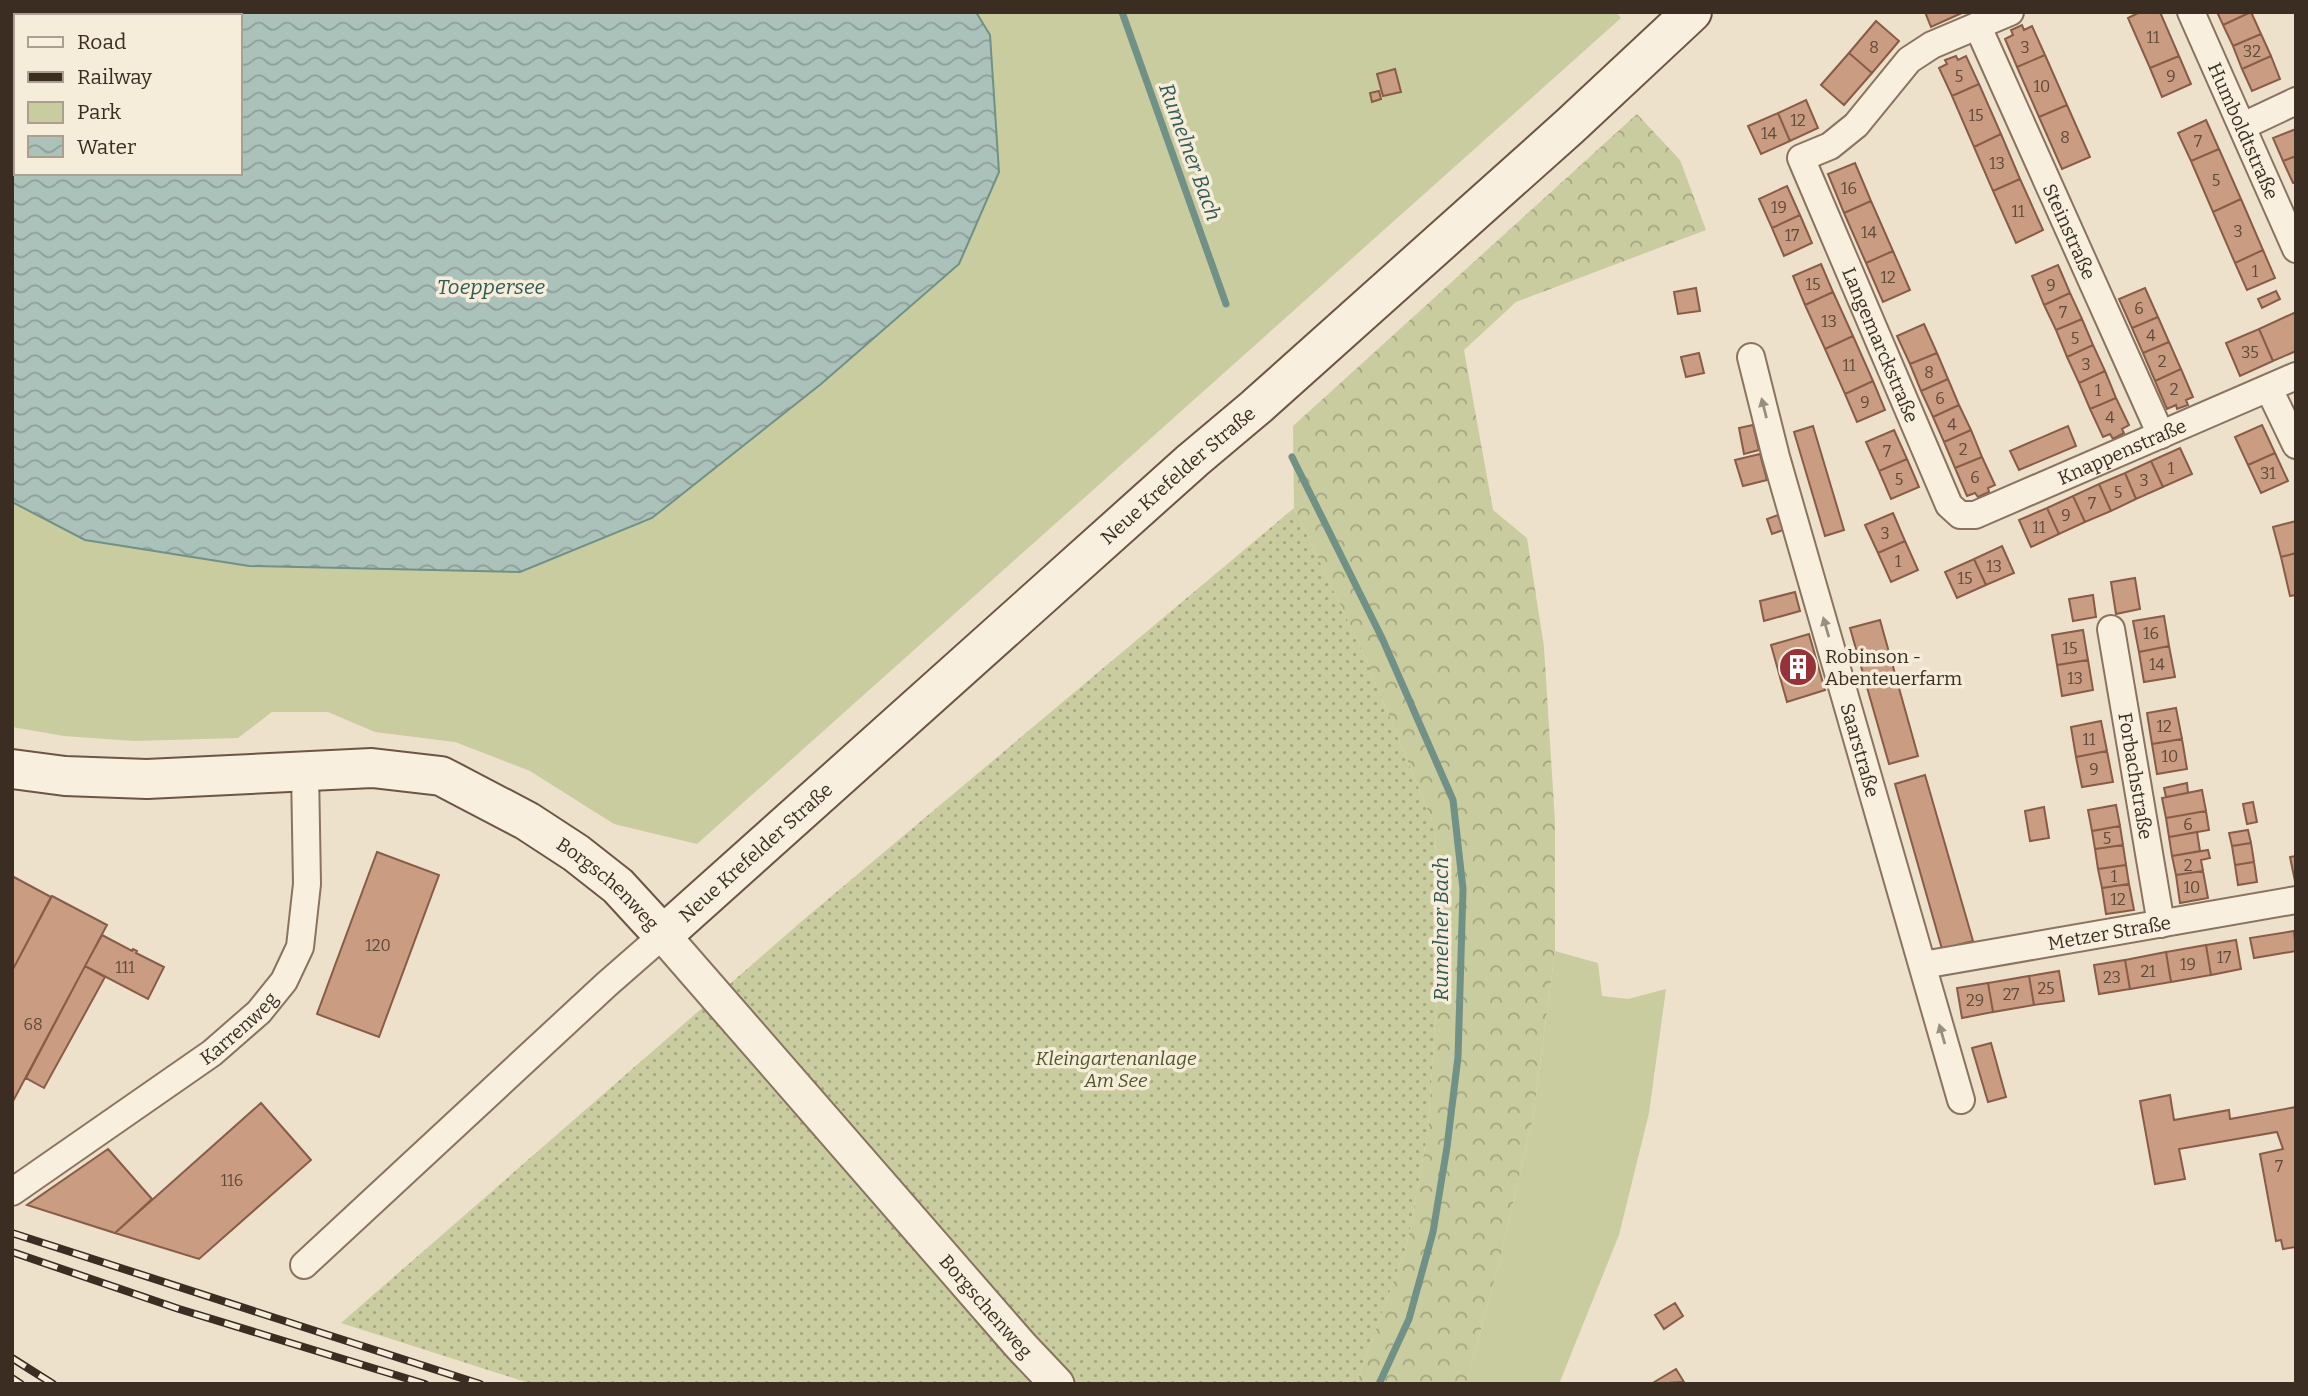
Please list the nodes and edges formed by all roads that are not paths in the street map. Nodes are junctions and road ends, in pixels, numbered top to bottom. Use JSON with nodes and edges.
{"nodes":[{"id":1,"x":1692,"y":12,"type":"edge"},
{"id":2,"x":2010,"y":12,"type":"edge"},
{"id":3,"x":2191,"y":12,"type":"edge"},
{"id":4,"x":1978,"y":27,"type":"junction"},
{"id":5,"x":2296,"y":102,"type":"edge"},
{"id":6,"x":2243,"y":126,"type":"junction"},
{"id":7,"x":2296,"y":249,"type":"edge"},
{"id":8,"x":1751,"y":357,"type":"dead end"},
{"id":9,"x":2296,"y":376,"type":"edge"},
{"id":10,"x":2269,"y":389,"type":"junction"},
{"id":11,"x":2161,"y":435,"type":"junction"},
{"id":12,"x":2296,"y":445,"type":"edge"},
{"id":13,"x":1975,"y":515,"type":"joint"},
{"id":14,"x":2111,"y":629,"type":"dead end"},
{"id":15,"x":12,"y":769,"type":"edge"},
{"id":16,"x":305,"y":771,"type":"junction"},
{"id":17,"x":2296,"y":900,"type":"edge"},
{"id":18,"x":2161,"y":923,"type":"junction"},
{"id":19,"x":663,"y":935,"type":"junction"},
{"id":20,"x":1923,"y":965,"type":"junction"},
{"id":21,"x":1961,"y":1100,"type":"dead end"},
{"id":22,"x":12,"y":1192,"type":"edge"},
{"id":23,"x":304,"y":1265,"type":"dead end"},
{"id":24,"x":1057,"y":1384,"type":"edge"}],
"edges":[{"from":1,"to":19,"type":"main road","name":"Neue Krefelder Straße"},
{"from":2,"to":4,"type":"street"},
{"from":3,"to":6,"type":"street","name":"Humboldtstraße"},
{"from":4,"to":11,"type":"street","name":"Steinstraße"},
{"from":4,"to":13,"type":"street","name":"Langemarckstraße"},
{"from":5,"to":6,"type":"street"},
{"from":6,"to":7,"type":"street","name":"Humboldtstraße"},
{"from":20,"to":8,"type":"street","name":"Saarstraße","one_way":true},
{"from":9,"to":10,"type":"street","name":"Knappenstraße"},
{"from":10,"to":11,"type":"street","name":"Knappenstraße"},
{"from":10,"to":12,"type":"street"},
{"from":11,"to":13,"type":"street","name":"Knappenstraße"},
{"from":14,"to":18,"type":"street","name":"Forbachstraße"},
{"from":15,"to":16,"type":"main road","name":"Borgschenweg"},
{"from":16,"to":19,"type":"main road","name":"Borgschenweg"},
{"from":16,"to":22,"type":"street","name":"Karrenweg"},
{"from":17,"to":18,"type":"street","name":"Metzer Straße"},
{"from":18,"to":20,"type":"street","name":"Metzer Straße"},
{"from":19,"to":23,"type":"street"},
{"from":19,"to":24,"type":"street","name":"Borgschenweg"},
{"from":21,"to":20,"type":"street","name":"Saarstraße","one_way":true}]}
